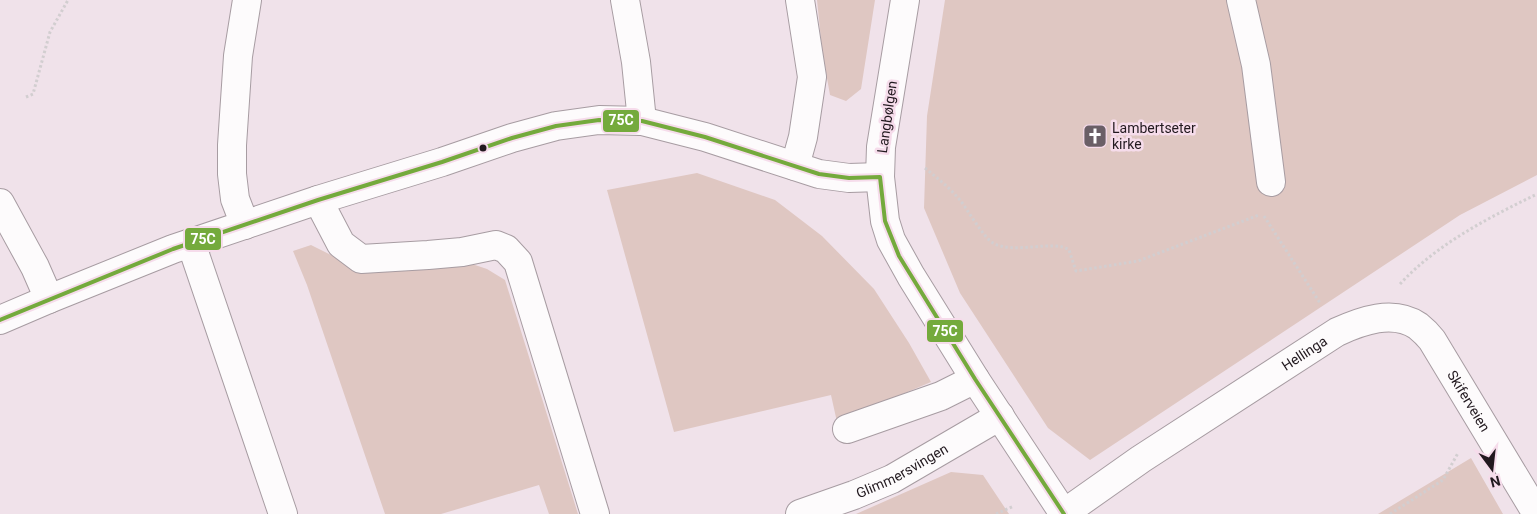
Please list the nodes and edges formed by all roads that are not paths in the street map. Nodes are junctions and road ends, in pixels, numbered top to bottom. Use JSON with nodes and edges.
{"nodes":[{"id":1,"x":247,"y":0,"type":"edge"},
{"id":2,"x":625,"y":0,"type":"edge"},
{"id":3,"x":800,"y":0,"type":"edge"},
{"id":4,"x":905,"y":0,"type":"edge"},
{"id":5,"x":1241,"y":0,"type":"edge"},
{"id":6,"x":642,"y":120,"type":"junction"},
{"id":7,"x":794,"y":166,"type":"junction"},
{"id":8,"x":880,"y":177,"type":"junction"},
{"id":9,"x":1271,"y":182,"type":"dead end"},
{"id":10,"x":318,"y":200,"type":"junction"},
{"id":11,"x":0,"y":203,"type":"edge"},
{"id":12,"x":245,"y":225,"type":"junction"},
{"id":13,"x":191,"y":243,"type":"junction"},
{"id":14,"x":48,"y":299,"type":"junction"},
{"id":15,"x":1380,"y":318,"type":"joint"},
{"id":16,"x":0,"y":320,"type":"edge"},
{"id":17,"x":975,"y":379,"type":"junction"},
{"id":18,"x":1000,"y":416,"type":"junction"},
{"id":19,"x":847,"y":429,"type":"dead end"},
{"id":20,"x":283,"y":514,"type":"edge"},
{"id":21,"x":595,"y":514,"type":"edge"},
{"id":22,"x":800,"y":514,"type":"edge"},
{"id":23,"x":1064,"y":514,"type":"edge"},
{"id":24,"x":1537,"y":514,"type":"edge"}],
"edges":[{"from":1,"to":12,"type":"street"},
{"from":2,"to":6,"type":"street"},
{"from":3,"to":7,"type":"street"},
{"from":4,"to":8,"type":"street","name":"Langbølgen"},
{"from":5,"to":9,"type":"street"},
{"from":6,"to":7,"type":"street"},
{"from":6,"to":10,"type":"street"},
{"from":7,"to":8,"type":"street"},
{"from":8,"to":17,"type":"street","name":"Langbølgen"},
{"from":10,"to":12,"type":"street"},
{"from":10,"to":21,"type":"street"},
{"from":11,"to":14,"type":"street"},
{"from":12,"to":13,"type":"street"},
{"from":13,"to":14,"type":"street"},
{"from":13,"to":20,"type":"street"},
{"from":14,"to":16,"type":"street"},
{"from":15,"to":23,"type":"street","name":"Hellinga"},
{"from":15,"to":24,"type":"street","name":"Skiferveien"},
{"from":17,"to":18,"type":"street","name":"Langbølgen"},
{"from":17,"to":19,"type":"street"},
{"from":18,"to":22,"type":"street","name":"Glimmersvingen"},
{"from":18,"to":23,"type":"street","name":"Langbølgen"}]}
